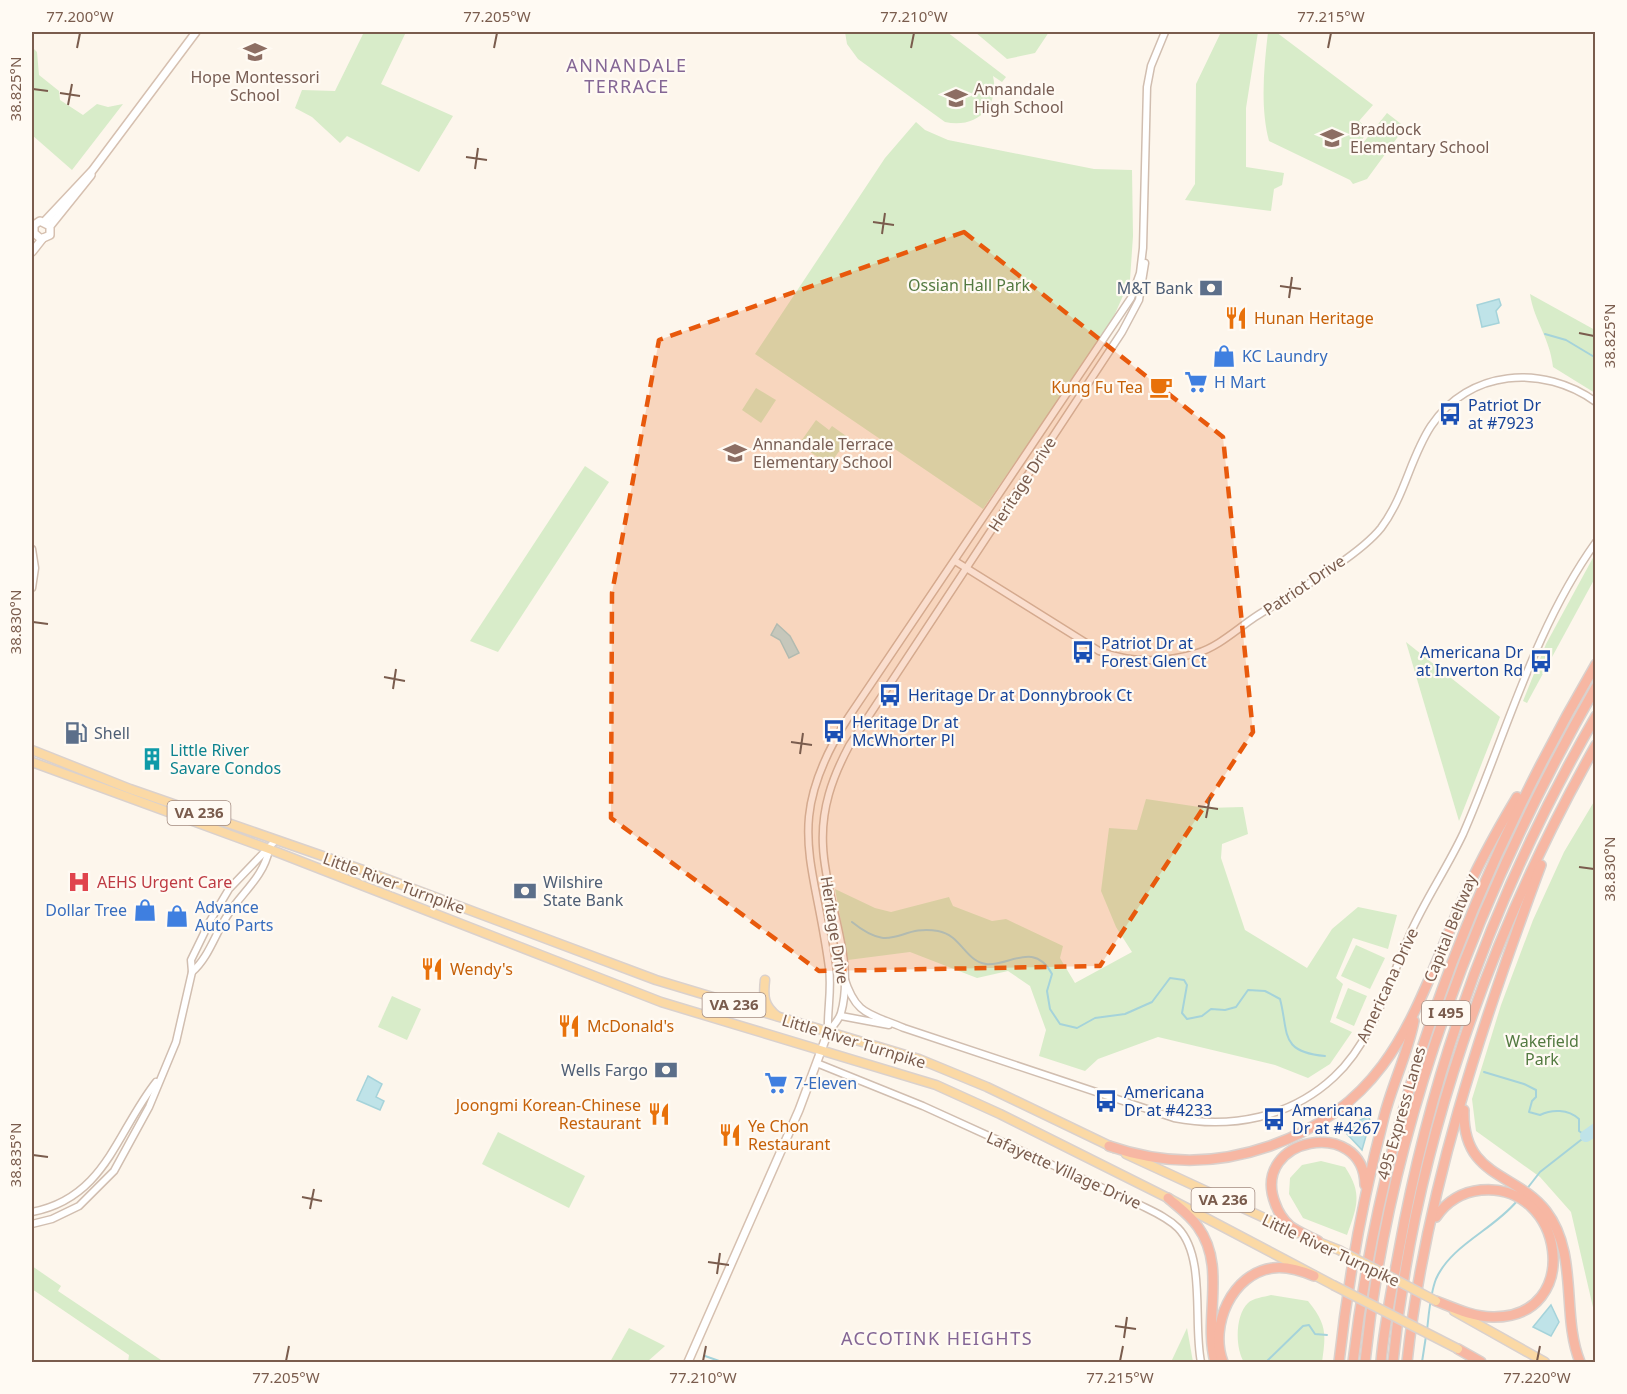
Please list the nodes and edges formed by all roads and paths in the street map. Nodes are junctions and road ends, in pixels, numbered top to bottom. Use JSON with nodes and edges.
{"nodes":[{"id":1,"x":196,"y":32,"type":"edge"},
{"id":2,"x":1165,"y":32,"type":"edge"},
{"id":3,"x":48,"y":223,"type":"junction"},
{"id":4,"x":33,"y":238,"type":"edge"},
{"id":5,"x":43,"y":238,"type":"junction"},
{"id":6,"x":1143,"y":248,"type":"junction"},
{"id":7,"x":32,"y":252,"type":"edge"},
{"id":8,"x":1085,"y":369,"type":"junction"},
{"id":9,"x":1093,"y":375,"type":"junction"},
{"id":10,"x":1596,"y":402,"type":"edge"},
{"id":11,"x":1596,"y":542,"type":"edge"},
{"id":12,"x":32,"y":549,"type":"edge"},
{"id":13,"x":955,"y":561,"type":"junction"},
{"id":14,"x":966,"y":568,"type":"junction"},
{"id":15,"x":32,"y":588,"type":"edge"},
{"id":16,"x":1596,"y":664,"type":"edge"},
{"id":17,"x":1596,"y":687,"type":"edge"},
{"id":18,"x":1596,"y":716,"type":"edge"},
{"id":19,"x":1560,"y":725,"type":"junction"},
{"id":20,"x":1596,"y":746,"type":"edge"},
{"id":21,"x":32,"y":750,"type":"edge"},
{"id":22,"x":32,"y":762,"type":"edge"},
{"id":23,"x":1561,"y":809,"type":"junction"},
{"id":24,"x":276,"y":840,"type":"junction"},
{"id":25,"x":270,"y":849,"type":"junction"},
{"id":26,"x":192,"y":972,"type":"junction"},
{"id":27,"x":844,"y":977,"type":"junction"},
{"id":28,"x":765,"y":981,"type":"dead end"},
{"id":29,"x":1416,"y":1010,"type":"junction"},
{"id":30,"x":841,"y":1016,"type":"junction"},
{"id":31,"x":780,"y":1018,"type":"junction"},
{"id":32,"x":904,"y":1028,"type":"junction"},
{"id":33,"x":828,"y":1032,"type":"junction"},
{"id":34,"x":824,"y":1050,"type":"junction"},
{"id":35,"x":1474,"y":1059,"type":"junction"},
{"id":36,"x":819,"y":1064,"type":"junction"},
{"id":37,"x":159,"y":1079,"type":"junction"},
{"id":38,"x":1109,"y":1146,"type":"junction"},
{"id":39,"x":1168,"y":1198,"type":"junction"},
{"id":40,"x":1363,"y":1209,"type":"junction"},
{"id":41,"x":32,"y":1212,"type":"edge"},
{"id":42,"x":1542,"y":1213,"type":"junction"},
{"id":43,"x":32,"y":1224,"type":"edge"},
{"id":44,"x":1428,"y":1239,"type":"junction"},
{"id":45,"x":1318,"y":1241,"type":"junction"},
{"id":46,"x":1314,"y":1276,"type":"junction"},
{"id":47,"x":1436,"y":1301,"type":"joint"},
{"id":48,"x":1463,"y":1314,"type":"junction"},
{"id":49,"x":1458,"y":1349,"type":"joint"},
{"id":50,"x":688,"y":1362,"type":"edge"},
{"id":51,"x":1201,"y":1362,"type":"edge"},
{"id":52,"x":1215,"y":1362,"type":"edge"},
{"id":53,"x":1223,"y":1362,"type":"edge"},
{"id":54,"x":1337,"y":1362,"type":"edge"},
{"id":55,"x":1353,"y":1362,"type":"edge"},
{"id":56,"x":1365,"y":1362,"type":"edge"},
{"id":57,"x":1381,"y":1362,"type":"edge"},
{"id":58,"x":1394,"y":1362,"type":"edge"},
{"id":59,"x":1407,"y":1362,"type":"edge"},
{"id":60,"x":1483,"y":1362,"type":"edge"},
{"id":61,"x":1545,"y":1362,"type":"edge"},
{"id":62,"x":1580,"y":1362,"type":"edge"}],
"edges":[{"from":1,"to":3,"type":"main road"},
{"from":2,"to":6,"type":"street","name":"Heritage Drive"},
{"from":3,"to":4,"type":"main road"},
{"from":3,"to":5,"type":"main road"},
{"from":4,"to":5,"type":"main road"},
{"from":5,"to":7,"type":"main road"},
{"from":6,"to":8,"type":"street","name":"Heritage Drive"},
{"from":6,"to":9,"type":"street","name":"Heritage Drive"},
{"from":8,"to":9,"type":"street"},
{"from":8,"to":13,"type":"street","name":"Heritage Drive"},
{"from":9,"to":14,"type":"street","name":"Heritage Drive"},
{"from":10,"to":14,"type":"street","name":"Patriot Drive"},
{"from":11,"to":32,"type":"street","name":"Americana Drive"},
{"from":12,"to":15,"type":"street"},
{"from":13,"to":14,"type":"street","name":"Patriot Drive"},
{"from":13,"to":33,"type":"street","name":"Heritage Drive"},
{"from":14,"to":27,"type":"street","name":"Heritage Drive"},
{"from":16,"to":19,"type":"highway","name":"Capital Beltway","number":"I 495"},
{"from":17,"to":56,"type":"highway","name":"495 Express Lanes","number":"I 495"},
{"from":18,"to":57,"type":"highway","name":"495 Express Lanes","number":"I 495"},
{"from":19,"to":29,"type":"highway"},
{"from":19,"to":55,"type":"highway","name":"Capital Beltway","number":"I 495"},
{"from":20,"to":23,"type":"highway","number":"I 495"},
{"from":21,"to":24,"type":"main road","name":"Little River Turnpike","number":"VA 236"},
{"from":22,"to":25,"type":"main road","name":"Little River Turnpike","number":"VA 236"},
{"from":23,"to":35,"type":"highway"},
{"from":23,"to":58,"type":"highway","number":"I 495"},
{"from":24,"to":25,"type":"street"},
{"from":24,"to":31,"type":"main road","name":"Little River Turnpike","number":"VA 236"},
{"from":25,"to":26,"type":"street"},
{"from":25,"to":26,"type":"street"},
{"from":25,"to":34,"type":"main road","name":"Little River Turnpike","number":"VA 236"},
{"from":26,"to":37,"type":"street"},
{"from":27,"to":30,"type":"street","name":"Heritage Drive"},
{"from":27,"to":32,"type":"street","name":"Americana Drive"},
{"from":28,"to":31,"type":"main road"},
{"from":29,"to":38,"type":"highway"},
{"from":29,"to":40,"type":"highway"},
{"from":30,"to":32,"type":"street","name":"Americana Drive"},
{"from":30,"to":33,"type":"street"},
{"from":31,"to":33,"type":"main road","name":"Little River Turnpike","number":"VA 236"},
{"from":33,"to":34,"type":"main road"},
{"from":33,"to":38,"type":"main road","name":"Little River Turnpike","number":"VA 236"},
{"from":34,"to":36,"type":"main road"},
{"from":34,"to":39,"type":"main road","name":"Little River Turnpike","number":"VA 236"},
{"from":35,"to":42,"type":"highway"},
{"from":35,"to":44,"type":"highway"},
{"from":36,"to":50,"type":"main road"},
{"from":36,"to":51,"type":"street","name":"Lafayette Village Drive"},
{"from":37,"to":41,"type":"street"},
{"from":37,"to":43,"type":"street"},
{"from":38,"to":45,"type":"main road","name":"Little River Turnpike","number":"VA 236"},
{"from":39,"to":46,"type":"main road","name":"Little River Turnpike","number":"VA 236"},
{"from":39,"to":52,"type":"highway"},
{"from":40,"to":45,"type":"highway"},
{"from":40,"to":54,"type":"highway"},
{"from":42,"to":44,"type":"highway"},
{"from":42,"to":48,"type":"highway"},
{"from":42,"to":62,"type":"highway"},
{"from":44,"to":59,"type":"highway"},
{"from":45,"to":47,"type":"main road","name":"Little River Turnpike","number":"VA 236","bridge":true},
{"from":46,"to":49,"type":"main road","name":"Little River Turnpike","number":"VA 236","bridge":true},
{"from":46,"to":53,"type":"highway"},
{"from":47,"to":48,"type":"highway"},
{"from":48,"to":61,"type":"main road"},
{"from":49,"to":60,"type":"highway"}]}
